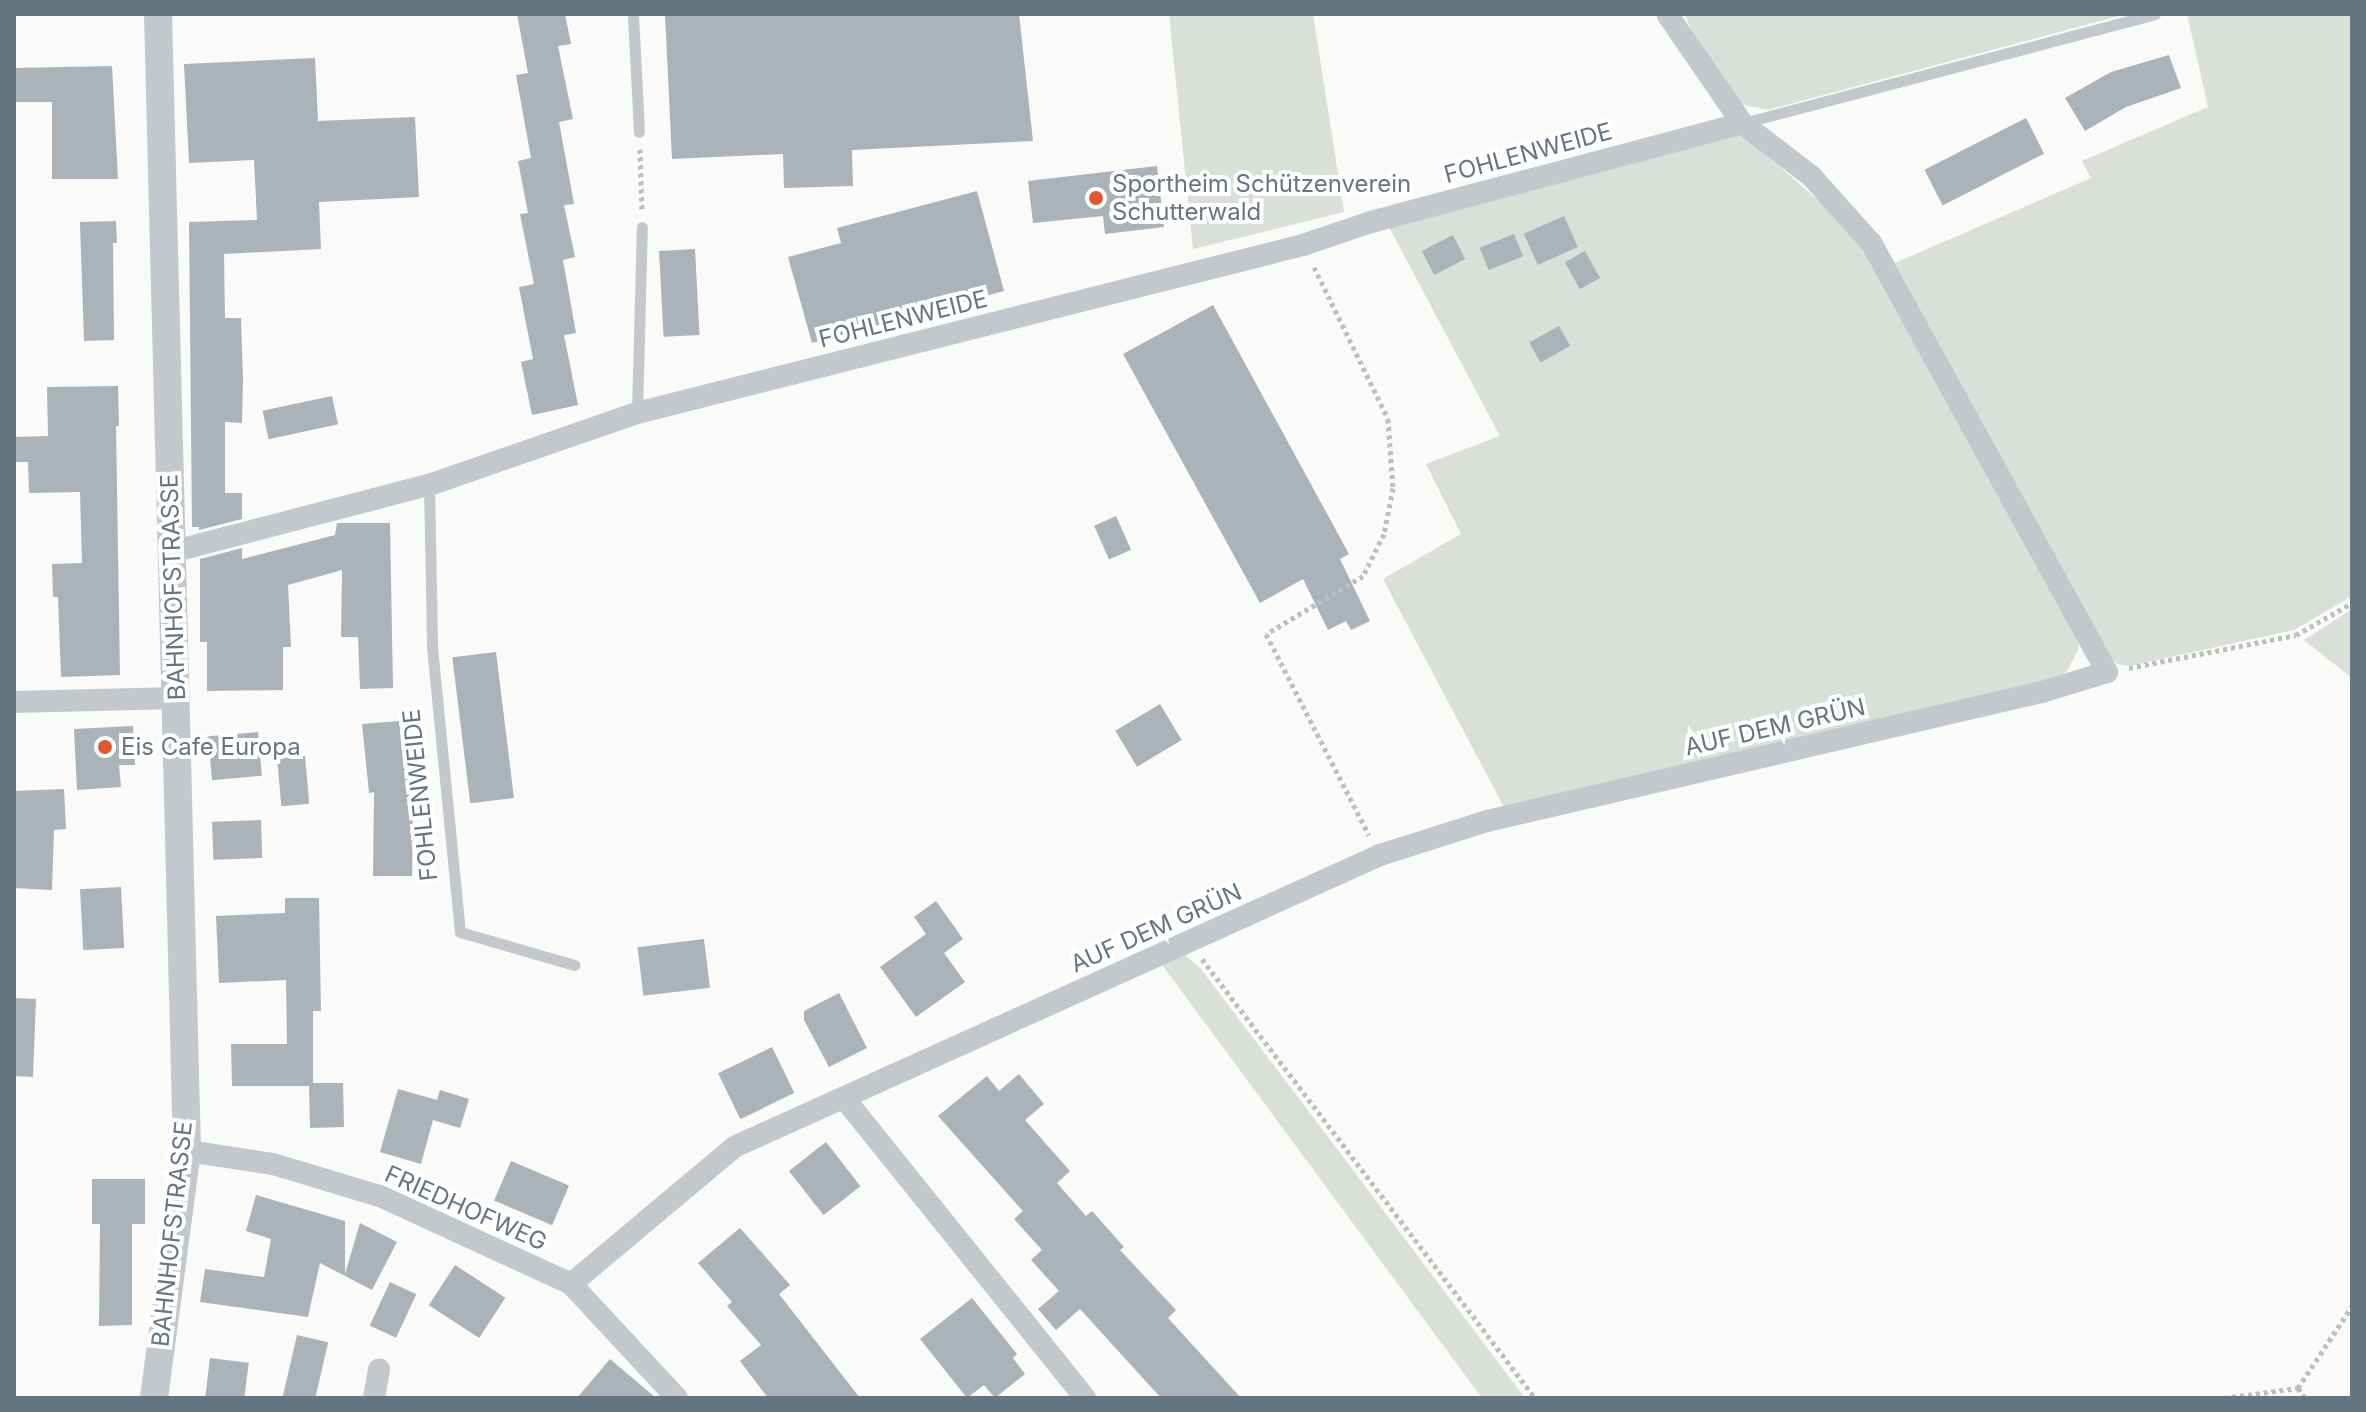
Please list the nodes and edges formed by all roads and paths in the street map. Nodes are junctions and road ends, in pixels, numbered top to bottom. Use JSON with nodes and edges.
{"nodes":[{"id":1,"x":158,"y":14,"type":"edge"},
{"id":2,"x":633,"y":14,"type":"edge"},
{"id":3,"x":1667,"y":14,"type":"edge"},
{"id":4,"x":2155,"y":14,"type":"edge"},
{"id":5,"x":1742,"y":123,"type":"junction"},
{"id":6,"x":639,"y":132,"type":"joint"},
{"id":7,"x":642,"y":227,"type":"joint"},
{"id":8,"x":1303,"y":245,"type":"junction"},
{"id":9,"x":637,"y":413,"type":"junction"},
{"id":10,"x":429,"y":485,"type":"junction"},
{"id":11,"x":171,"y":552,"type":"junction"},
{"id":12,"x":2352,"y":603,"type":"edge"},
{"id":13,"x":2107,"y":672,"type":"junction"},
{"id":14,"x":177,"y":698,"type":"junction"},
{"id":15,"x":14,"y":702,"type":"edge"},
{"id":16,"x":1380,"y":855,"type":"junction"},
{"id":17,"x":1188,"y":944,"type":"junction"},
{"id":18,"x":574,"y":965,"type":"dead end"},
{"id":19,"x":844,"y":1098,"type":"junction"},
{"id":20,"x":187,"y":1151,"type":"junction"},
{"id":21,"x":571,"y":1284,"type":"junction"},
{"id":22,"x":2352,"y":1306,"type":"edge"},
{"id":23,"x":379,"y":1369,"type":"dead end"},
{"id":24,"x":2298,"y":1388,"type":"junction"},
{"id":25,"x":154,"y":1398,"type":"edge"},
{"id":26,"x":374,"y":1398,"type":"edge"},
{"id":27,"x":677,"y":1398,"type":"edge"},
{"id":28,"x":1085,"y":1398,"type":"edge"},
{"id":29,"x":1535,"y":1398,"type":"edge"},
{"id":30,"x":2224,"y":1398,"type":"edge"},
{"id":31,"x":2305,"y":1398,"type":"edge"}],
"edges":[{"from":1,"to":11,"type":"street","name":"BAHNHOFSTRASSE"},
{"from":2,"to":6,"type":"lane"},
{"from":3,"to":5,"type":"street"},
{"from":4,"to":5,"type":"lane","name":"FOHLENWEIDE"},
{"from":5,"to":8,"type":"street","name":"FOHLENWEIDE"},
{"from":5,"to":13,"type":"street"},
{"from":6,"to":7,"type":"path"},
{"from":7,"to":9,"type":"lane"},
{"from":8,"to":9,"type":"street","name":"FOHLENWEIDE"},
{"from":8,"to":16,"type":"path"},
{"from":9,"to":10,"type":"street","name":"FOHLENWEIDE"},
{"from":10,"to":11,"type":"street","name":"FOHLENWEIDE"},
{"from":10,"to":18,"type":"lane","name":"FOHLENWEIDE"},
{"from":11,"to":14,"type":"street","name":"BAHNHOFSTRASSE"},
{"from":12,"to":13,"type":"path"},
{"from":13,"to":16,"type":"street","name":"AUF DEM GRÜN"},
{"from":14,"to":15,"type":"street"},
{"from":14,"to":20,"type":"street","name":"BAHNHOFSTRASSE"},
{"from":16,"to":17,"type":"street","name":"AUF DEM GRÜN"},
{"from":17,"to":19,"type":"street","name":"AUF DEM GRÜN"},
{"from":17,"to":29,"type":"path"},
{"from":19,"to":21,"type":"street","name":"AUF DEM GRÜN"},
{"from":19,"to":28,"type":"street"},
{"from":20,"to":21,"type":"street","name":"FRIEDHOFWEG"},
{"from":20,"to":25,"type":"street","name":"BAHNHOFSTRASSE"},
{"from":21,"to":27,"type":"street","name":"FRIEDHOFWEG"},
{"from":22,"to":24,"type":"path"},
{"from":23,"to":26,"type":"street"},
{"from":24,"to":30,"type":"path"},
{"from":24,"to":31,"type":"path"}]}
